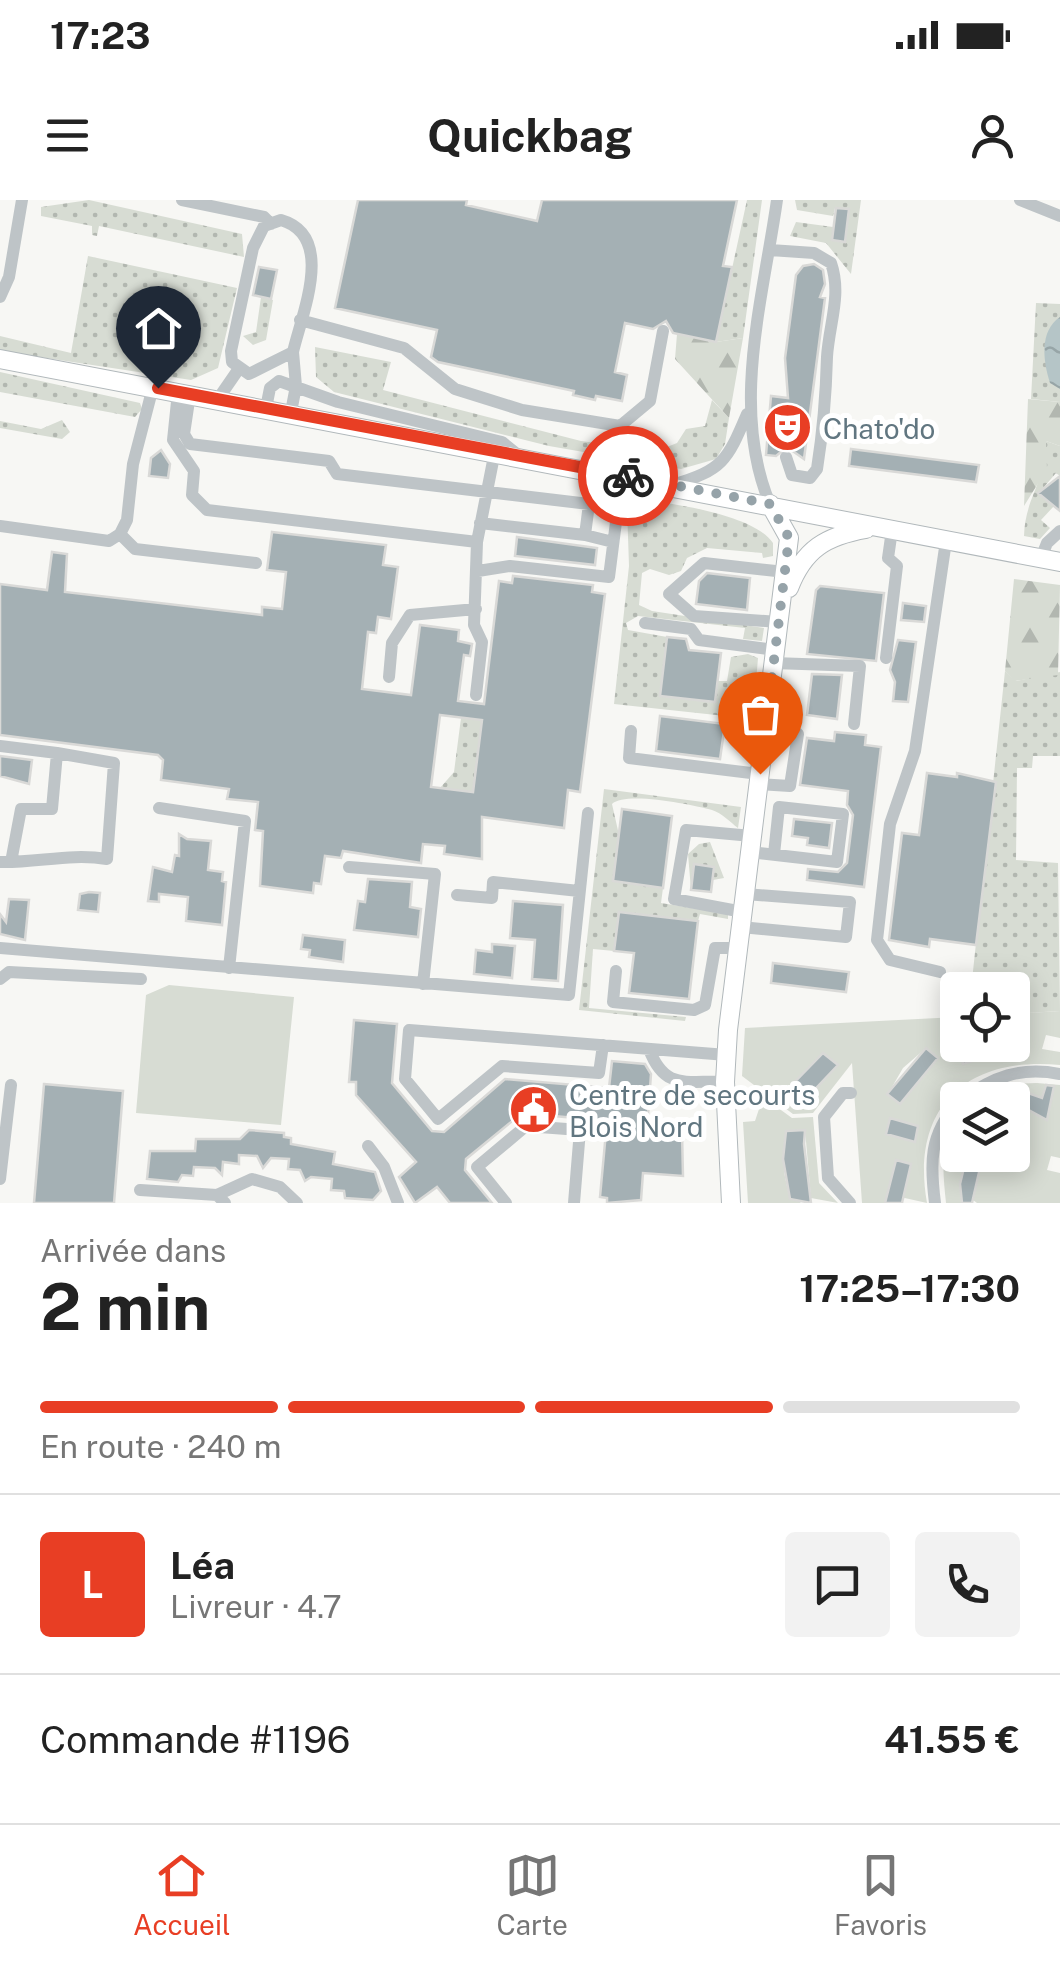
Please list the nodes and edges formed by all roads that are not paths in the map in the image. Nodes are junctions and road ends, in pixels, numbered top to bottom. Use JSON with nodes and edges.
{"nodes":[{"id":1,"x":22,"y":200,"type":"edge"},
{"id":2,"x":182,"y":200,"type":"edge"},
{"id":3,"x":777,"y":200,"type":"edge"},
{"id":4,"x":1020,"y":200,"type":"edge"},
{"id":5,"x":1059,"y":214,"type":"edge"},
{"id":6,"x":271,"y":224,"type":"junction"},
{"id":7,"x":770,"y":250,"type":"junction"},
{"id":8,"x":0,"y":297,"type":"edge"},
{"id":9,"x":300,"y":320,"type":"junction"},
{"id":10,"x":662,"y":331,"type":"dead end"},
{"id":11,"x":293,"y":352,"type":"junction"},
{"id":12,"x":0,"y":359,"type":"edge"},
{"id":13,"x":238,"y":370,"type":"junction"},
{"id":14,"x":296,"y":386,"type":"junction"},
{"id":15,"x":153,"y":387,"type":"junction"},
{"id":16,"x":184,"y":393,"type":"junction"},
{"id":17,"x":218,"y":399,"type":"junction"},
{"id":18,"x":266,"y":408,"type":"junction"},
{"id":19,"x":748,"y":411,"type":"junction"},
{"id":20,"x":291,"y":412,"type":"junction"},
{"id":21,"x":193,"y":445,"type":"junction"},
{"id":22,"x":495,"y":450,"type":"junction"},
{"id":23,"x":518,"y":455,"type":"junction"},
{"id":24,"x":786,"y":457,"type":"dead end"},
{"id":25,"x":189,"y":464,"type":"junction"},
{"id":26,"x":622,"y":475,"type":"junction"},
{"id":27,"x":672,"y":485,"type":"junction"},
{"id":28,"x":486,"y":494,"type":"junction"},
{"id":29,"x":770,"y":504,"type":"junction"},
{"id":30,"x":480,"y":523,"type":"junction"},
{"id":31,"x":0,"y":526,"type":"edge"},
{"id":32,"x":892,"y":530,"type":"junction"},
{"id":33,"x":1060,"y":530,"type":"edge"},
{"id":34,"x":120,"y":534,"type":"junction"},
{"id":35,"x":585,"y":535,"type":"junction"},
{"id":36,"x":946,"y":541,"type":"junction"},
{"id":37,"x":476,"y":542,"type":"junction"},
{"id":38,"x":613,"y":542,"type":"junction"},
{"id":39,"x":1051,"y":560,"type":"edge"},
{"id":40,"x":256,"y":562,"type":"dead end"},
{"id":41,"x":478,"y":570,"type":"junction"},
{"id":42,"x":785,"y":572,"type":"junction"},
{"id":43,"x":476,"y":609,"type":"junction"},
{"id":44,"x":779,"y":616,"type":"junction"},
{"id":45,"x":645,"y":623,"type":"dead end"},
{"id":46,"x":774,"y":657,"type":"junction"},
{"id":47,"x":886,"y":658,"type":"dead end"},
{"id":48,"x":390,"y":677,"type":"dead end"},
{"id":49,"x":476,"y":695,"type":"dead end"},
{"id":50,"x":854,"y":724,"type":"dead end"},
{"id":51,"x":631,"y":731,"type":"dead end"},
{"id":52,"x":798,"y":734,"type":"dead end"},
{"id":53,"x":0,"y":746,"type":"edge"},
{"id":54,"x":57,"y":754,"type":"junction"},
{"id":55,"x":759,"y":779,"type":"junction"},
{"id":56,"x":159,"y":808,"type":"dead end"},
{"id":57,"x":588,"y":814,"type":"dead end"},
{"id":58,"x":751,"y":844,"type":"junction"},
{"id":59,"x":774,"y":854,"type":"junction"},
{"id":60,"x":6,"y":862,"type":"edge"},
{"id":61,"x":349,"y":868,"type":"dead end"},
{"id":62,"x":580,"y":890,"type":"junction"},
{"id":63,"x":457,"y":894,"type":"dead end"},
{"id":64,"x":743,"y":911,"type":"junction"},
{"id":65,"x":0,"y":948,"type":"edge"},
{"id":66,"x":738,"y":948,"type":"junction"},
{"id":67,"x":229,"y":968,"type":"junction"},
{"id":68,"x":616,"y":972,"type":"dead end"},
{"id":69,"x":940,"y":972,"type":"dead end"},
{"id":70,"x":0,"y":979,"type":"edge"},
{"id":71,"x":141,"y":980,"type":"dead end"},
{"id":72,"x":423,"y":984,"type":"junction"},
{"id":73,"x":603,"y":1046,"type":"junction"},
{"id":74,"x":650,"y":1049,"type":"junction"},
{"id":75,"x":726,"y":1055,"type":"junction"},
{"id":76,"x":1060,"y":1074,"type":"edge"},
{"id":77,"x":725,"y":1082,"type":"junction"},
{"id":78,"x":989,"y":1082,"type":"edge"},
{"id":79,"x":12,"y":1085,"type":"dead end"},
{"id":80,"x":851,"y":1093,"type":"dead end"},
{"id":81,"x":4,"y":1120,"type":"edge"},
{"id":82,"x":940,"y":1129,"type":"edge"},
{"id":83,"x":368,"y":1146,"type":"dead end"},
{"id":84,"x":0,"y":1179,"type":"edge"},
{"id":85,"x":140,"y":1190,"type":"dead end"},
{"id":86,"x":221,"y":1199,"type":"edge"},
{"id":87,"x":297,"y":1203,"type":"edge"},
{"id":88,"x":398,"y":1203,"type":"edge"},
{"id":89,"x":506,"y":1203,"type":"edge"},
{"id":90,"x":574,"y":1203,"type":"edge"},
{"id":91,"x":731,"y":1203,"type":"edge"},
{"id":92,"x":850,"y":1203,"type":"edge"},
{"id":93,"x":935,"y":1203,"type":"edge"}],
"edges":[{"from":1,"to":8,"type":"street"},
{"from":2,"to":6,"type":"street"},
{"from":3,"to":7,"type":"street"},
{"from":4,"to":5,"type":"street"},
{"from":6,"to":9,"type":"street"},
{"from":6,"to":13,"type":"street"},
{"from":7,"to":19,"type":"street"},
{"from":7,"to":24,"type":"street"},
{"from":9,"to":10,"type":"street"},
{"from":9,"to":11,"type":"street"},
{"from":11,"to":13,"type":"street"},
{"from":11,"to":14,"type":"street"},
{"from":12,"to":15,"type":"main road"},
{"from":13,"to":17,"type":"street"},
{"from":14,"to":18,"type":"street"},
{"from":14,"to":20,"type":"street"},
{"from":14,"to":23,"type":"street"},
{"from":15,"to":16,"type":"main road"},
{"from":15,"to":34,"type":"street"},
{"from":16,"to":17,"type":"main road"},
{"from":16,"to":21,"type":"street"},
{"from":16,"to":25,"type":"street"},
{"from":17,"to":18,"type":"main road"},
{"from":18,"to":20,"type":"main road"},
{"from":19,"to":27,"type":"street"},
{"from":19,"to":29,"type":"street"},
{"from":20,"to":22,"type":"main road"},
{"from":21,"to":25,"type":"street"},
{"from":21,"to":28,"type":"street"},
{"from":22,"to":23,"type":"main road"},
{"from":22,"to":28,"type":"street"},
{"from":23,"to":26,"type":"main road"},
{"from":25,"to":37,"type":"street"},
{"from":26,"to":27,"type":"main road"},
{"from":26,"to":38,"type":"street"},
{"from":27,"to":29,"type":"main road"},
{"from":28,"to":30,"type":"street"},
{"from":28,"to":35,"type":"street"},
{"from":29,"to":32,"type":"main road"},
{"from":29,"to":42,"type":"main road"},
{"from":30,"to":35,"type":"street"},
{"from":30,"to":37,"type":"street"},
{"from":31,"to":34,"type":"street"},
{"from":32,"to":36,"type":"main road"},
{"from":32,"to":44,"type":"main road"},
{"from":32,"to":47,"type":"street"},
{"from":33,"to":39,"type":"street"},
{"from":34,"to":40,"type":"street"},
{"from":35,"to":38,"type":"street"},
{"from":36,"to":39,"type":"main road"},
{"from":36,"to":69,"type":"street"},
{"from":37,"to":41,"type":"street"},
{"from":38,"to":41,"type":"street"},
{"from":41,"to":43,"type":"street"},
{"from":42,"to":44,"type":"main road"},
{"from":42,"to":44,"type":"street"},
{"from":43,"to":48,"type":"street"},
{"from":43,"to":49,"type":"street"},
{"from":44,"to":46,"type":"main road"},
{"from":45,"to":46,"type":"street"},
{"from":46,"to":50,"type":"street"},
{"from":46,"to":55,"type":"main road"},
{"from":51,"to":55,"type":"street"},
{"from":52,"to":55,"type":"street"},
{"from":53,"to":54,"type":"street"},
{"from":54,"to":60,"type":"street"},
{"from":54,"to":60,"type":"street"},
{"from":55,"to":58,"type":"main road"},
{"from":56,"to":67,"type":"street"},
{"from":57,"to":62,"type":"street"},
{"from":58,"to":59,"type":"street"},
{"from":58,"to":64,"type":"main road"},
{"from":58,"to":64,"type":"street"},
{"from":59,"to":59,"type":"street"},
{"from":61,"to":72,"type":"street"},
{"from":62,"to":63,"type":"street"},
{"from":62,"to":72,"type":"street"},
{"from":64,"to":64,"type":"street"},
{"from":64,"to":66,"type":"main road"},
{"from":65,"to":67,"type":"street"},
{"from":66,"to":68,"type":"street"},
{"from":66,"to":75,"type":"main road"},
{"from":67,"to":72,"type":"street"},
{"from":70,"to":71,"type":"street"},
{"from":73,"to":73,"type":"street"},
{"from":73,"to":74,"type":"street"},
{"from":74,"to":75,"type":"street"},
{"from":74,"to":77,"type":"street"},
{"from":75,"to":77,"type":"main road"},
{"from":76,"to":78,"type":"street"},
{"from":77,"to":91,"type":"main road"},
{"from":79,"to":81,"type":"street"},
{"from":80,"to":92,"type":"street"},
{"from":81,"to":84,"type":"street"},
{"from":82,"to":93,"type":"street"},
{"from":83,"to":88,"type":"street"},
{"from":85,"to":86,"type":"street"},
{"from":86,"to":87,"type":"street"},
{"from":89,"to":90,"type":"street"}]}
